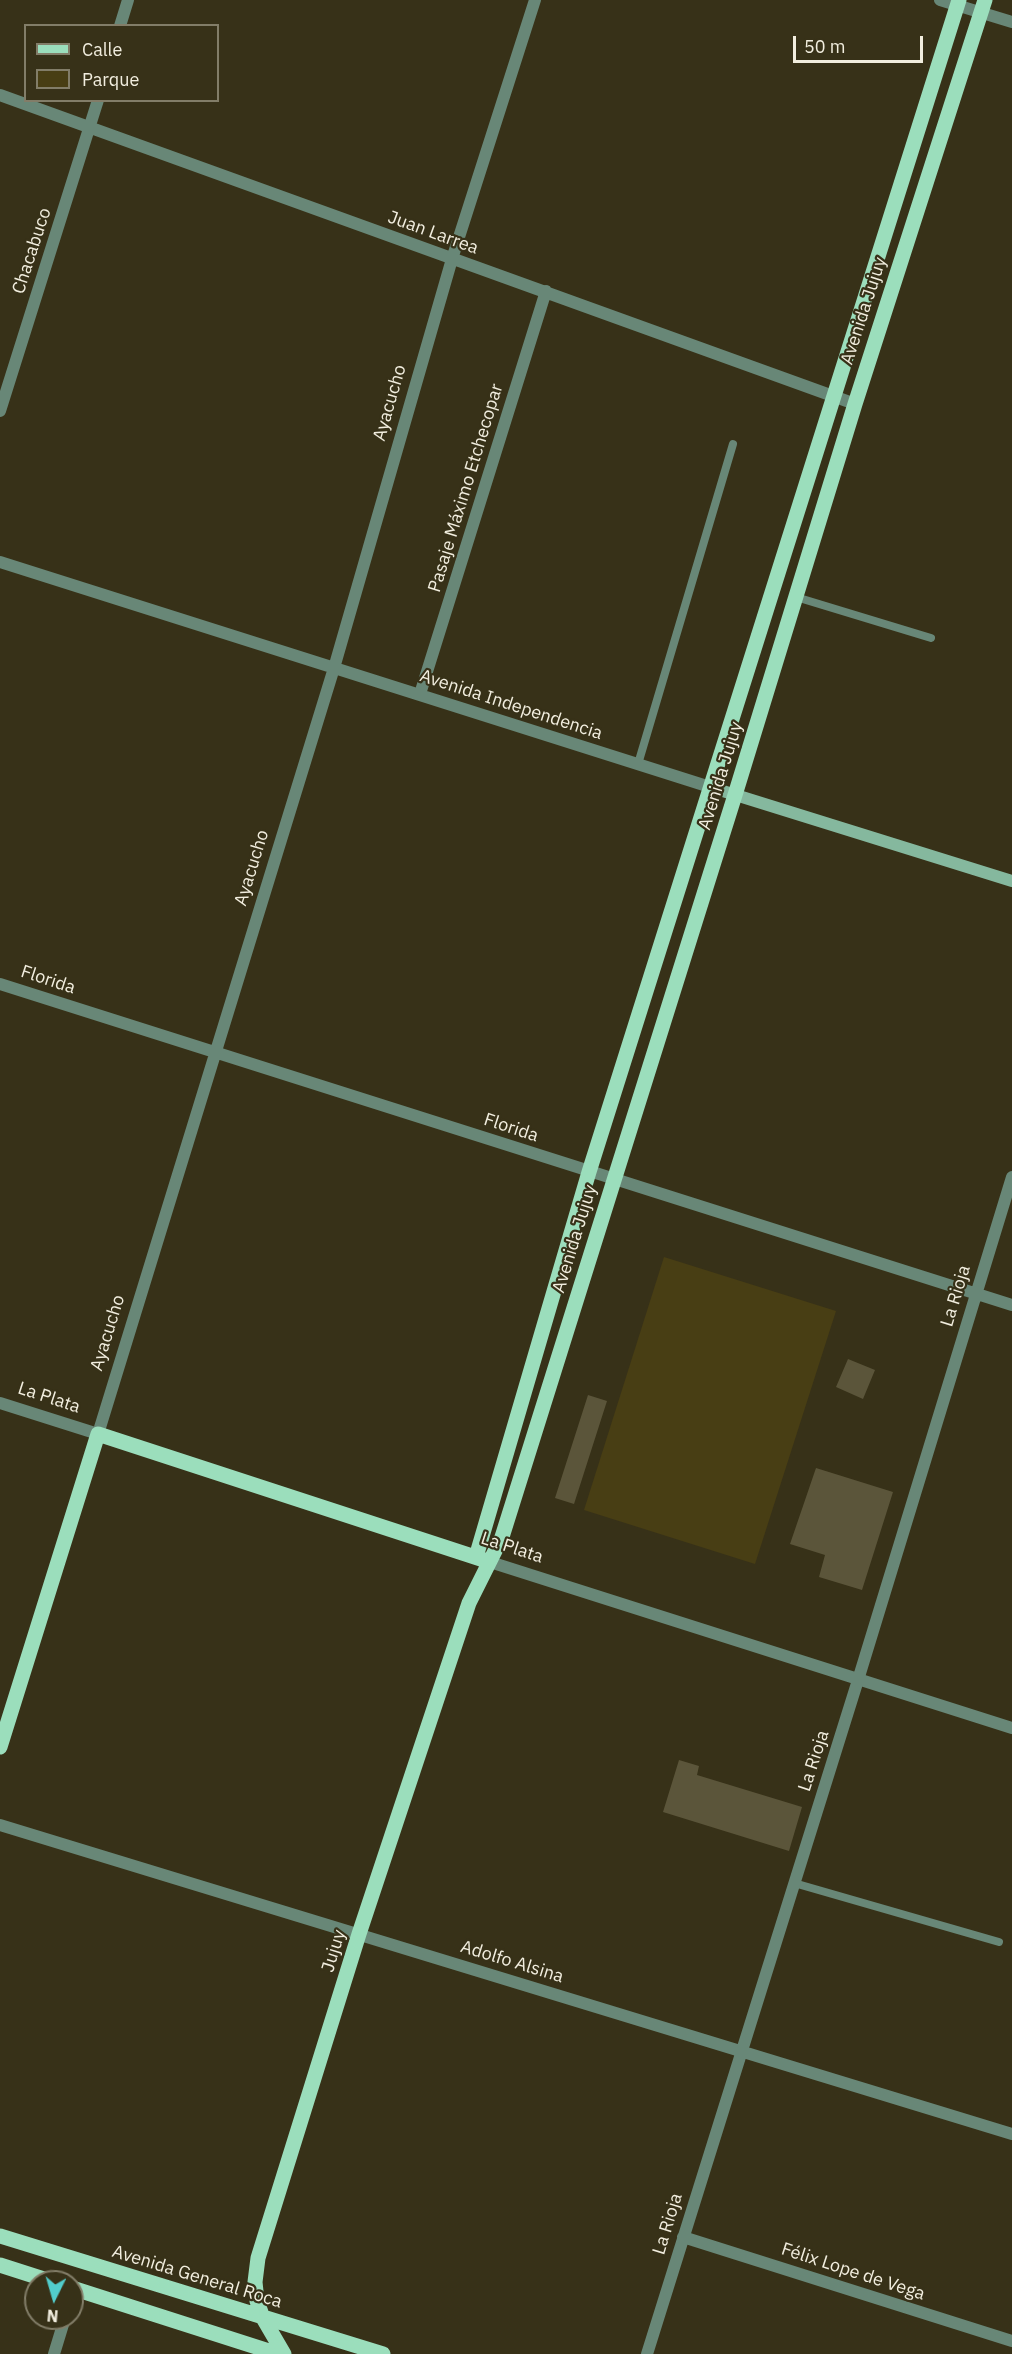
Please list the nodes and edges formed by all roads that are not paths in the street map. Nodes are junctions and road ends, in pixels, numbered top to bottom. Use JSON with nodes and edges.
{"nodes":[{"id":1,"x":128,"y":0,"type":"edge"},
{"id":2,"x":535,"y":0,"type":"edge"},
{"id":3,"x":940,"y":0,"type":"edge"},
{"id":4,"x":958,"y":3,"type":"edge"},
{"id":5,"x":983,"y":6,"type":"edge"},
{"id":6,"x":1012,"y":22,"type":"edge"},
{"id":7,"x":121,"y":24,"type":"edge"},
{"id":8,"x":0,"y":95,"type":"edge"},
{"id":9,"x":97,"y":102,"type":"edge"},
{"id":10,"x":91,"y":127,"type":"junction"},
{"id":11,"x":452,"y":259,"type":"junction"},
{"id":12,"x":546,"y":291,"type":"junction"},
{"id":13,"x":834,"y":396,"type":"junction"},
{"id":14,"x":855,"y":404,"type":"junction"},
{"id":15,"x":0,"y":411,"type":"edge"},
{"id":16,"x":733,"y":444,"type":"dead end"},
{"id":17,"x":0,"y":562,"type":"edge"},
{"id":18,"x":796,"y":597,"type":"junction"},
{"id":19,"x":931,"y":639,"type":"dead end"},
{"id":20,"x":334,"y":668,"type":"junction"},
{"id":21,"x":420,"y":694,"type":"junction"},
{"id":22,"x":638,"y":764,"type":"junction"},
{"id":23,"x":710,"y":787,"type":"junction"},
{"id":24,"x":735,"y":795,"type":"junction"},
{"id":25,"x":1012,"y":881,"type":"edge"},
{"id":26,"x":0,"y":984,"type":"edge"},
{"id":27,"x":215,"y":1053,"type":"junction"},
{"id":28,"x":589,"y":1172,"type":"junction"},
{"id":29,"x":1012,"y":1177,"type":"edge"},
{"id":30,"x":614,"y":1179,"type":"junction"},
{"id":31,"x":976,"y":1294,"type":"junction"},
{"id":32,"x":1012,"y":1305,"type":"edge"},
{"id":33,"x":0,"y":1403,"type":"edge"},
{"id":34,"x":98,"y":1434,"type":"junction"},
{"id":35,"x":483,"y":1560,"type":"junction"},
{"id":36,"x":858,"y":1680,"type":"junction"},
{"id":37,"x":1012,"y":1728,"type":"edge"},
{"id":38,"x":0,"y":1747,"type":"edge"},
{"id":39,"x":0,"y":1826,"type":"edge"},
{"id":40,"x":794,"y":1883,"type":"junction"},
{"id":41,"x":360,"y":1934,"type":"junction"},
{"id":42,"x":999,"y":1942,"type":"dead end"},
{"id":43,"x":741,"y":2050,"type":"junction"},
{"id":44,"x":1012,"y":2134,"type":"edge"},
{"id":45,"x":0,"y":2236,"type":"edge"},
{"id":46,"x":682,"y":2237,"type":"junction"},
{"id":47,"x":0,"y":2265,"type":"edge"},
{"id":48,"x":24,"y":2273,"type":"edge"},
{"id":49,"x":84,"y":2294,"type":"edge"},
{"id":50,"x":263,"y":2318,"type":"junction"},
{"id":51,"x":61,"y":2330,"type":"edge"},
{"id":52,"x":1012,"y":2341,"type":"edge"},
{"id":53,"x":54,"y":2354,"type":"edge"},
{"id":54,"x":278,"y":2354,"type":"edge"},
{"id":55,"x":284,"y":2354,"type":"edge"},
{"id":56,"x":382,"y":2354,"type":"edge"},
{"id":57,"x":647,"y":2354,"type":"edge"}],
"edges":[{"from":1,"to":7,"type":"street"},
{"from":2,"to":11,"type":"street","name":"Ayacucho"},
{"from":3,"to":4,"type":"street"},
{"from":4,"to":5,"type":"street"},
{"from":4,"to":13,"type":"main road","name":"Avenida Jujuy"},
{"from":5,"to":6,"type":"street"},
{"from":5,"to":14,"type":"main road","name":"Avenida Jujuy"},
{"from":8,"to":10,"type":"street","name":"Juan Larrea"},
{"from":9,"to":10,"type":"street","name":"Chacabuco"},
{"from":10,"to":11,"type":"street","name":"Juan Larrea"},
{"from":10,"to":15,"type":"street","name":"Chacabuco"},
{"from":11,"to":12,"type":"street","name":"Juan Larrea"},
{"from":11,"to":20,"type":"street","name":"Ayacucho"},
{"from":12,"to":13,"type":"street","name":"Juan Larrea"},
{"from":12,"to":21,"type":"street","name":"Pasaje Máximo Etchecopar"},
{"from":13,"to":14,"type":"street","name":"Juan Larrea"},
{"from":13,"to":23,"type":"main road","name":"Avenida Jujuy"},
{"from":14,"to":18,"type":"main road","name":"Avenida Jujuy"},
{"from":16,"to":22,"type":"lane"},
{"from":17,"to":20,"type":"street","name":"Avenida Independencia"},
{"from":18,"to":19,"type":"lane"},
{"from":18,"to":24,"type":"main road","name":"Avenida Jujuy"},
{"from":20,"to":21,"type":"street","name":"Avenida Independencia"},
{"from":20,"to":27,"type":"street","name":"Ayacucho"},
{"from":21,"to":22,"type":"street","name":"Avenida Independencia"},
{"from":22,"to":23,"type":"street","name":"Avenida Independencia"},
{"from":23,"to":24,"type":"main road","name":"Avenida Independencia"},
{"from":23,"to":28,"type":"main road","name":"Avenida Jujuy"},
{"from":24,"to":25,"type":"main road","name":"Avenida Independencia"},
{"from":24,"to":30,"type":"main road","name":"Avenida Jujuy"},
{"from":26,"to":27,"type":"street","name":"Florida"},
{"from":27,"to":28,"type":"street","name":"Florida"},
{"from":27,"to":34,"type":"street","name":"Ayacucho"},
{"from":28,"to":30,"type":"street","name":"Florida"},
{"from":28,"to":35,"type":"main road","name":"Avenida Jujuy"},
{"from":29,"to":31,"type":"street","name":"La Rioja"},
{"from":30,"to":31,"type":"street","name":"Florida"},
{"from":30,"to":35,"type":"main road","name":"Avenida Jujuy"},
{"from":31,"to":32,"type":"street","name":"Florida"},
{"from":31,"to":36,"type":"street","name":"La Rioja"},
{"from":33,"to":34,"type":"street","name":"La Plata"},
{"from":34,"to":35,"type":"main road","name":"La Plata"},
{"from":34,"to":38,"type":"main road","name":"Ayacucho"},
{"from":35,"to":36,"type":"street","name":"La Plata"},
{"from":35,"to":41,"type":"main road","name":"Jujuy"},
{"from":36,"to":37,"type":"street","name":"La Plata"},
{"from":36,"to":40,"type":"street","name":"La Rioja"},
{"from":39,"to":41,"type":"street","name":"Adolfo Alsina"},
{"from":40,"to":42,"type":"lane"},
{"from":40,"to":43,"type":"street","name":"La Rioja"},
{"from":41,"to":43,"type":"street","name":"Adolfo Alsina"},
{"from":41,"to":50,"type":"main road","name":"Jujuy"},
{"from":43,"to":44,"type":"street","name":"Adolfo Alsina"},
{"from":43,"to":46,"type":"street","name":"La Rioja"},
{"from":45,"to":50,"type":"main road","name":"Avenida General Roca"},
{"from":46,"to":52,"type":"street","name":"Félix Lope de Vega"},
{"from":46,"to":57,"type":"street","name":"La Rioja"},
{"from":47,"to":48,"type":"main road"},
{"from":49,"to":54,"type":"main road"},
{"from":50,"to":55,"type":"main road","name":"Jujuy"},
{"from":50,"to":56,"type":"main road","name":"Avenida General Roca"},
{"from":51,"to":53,"type":"street"}]}
